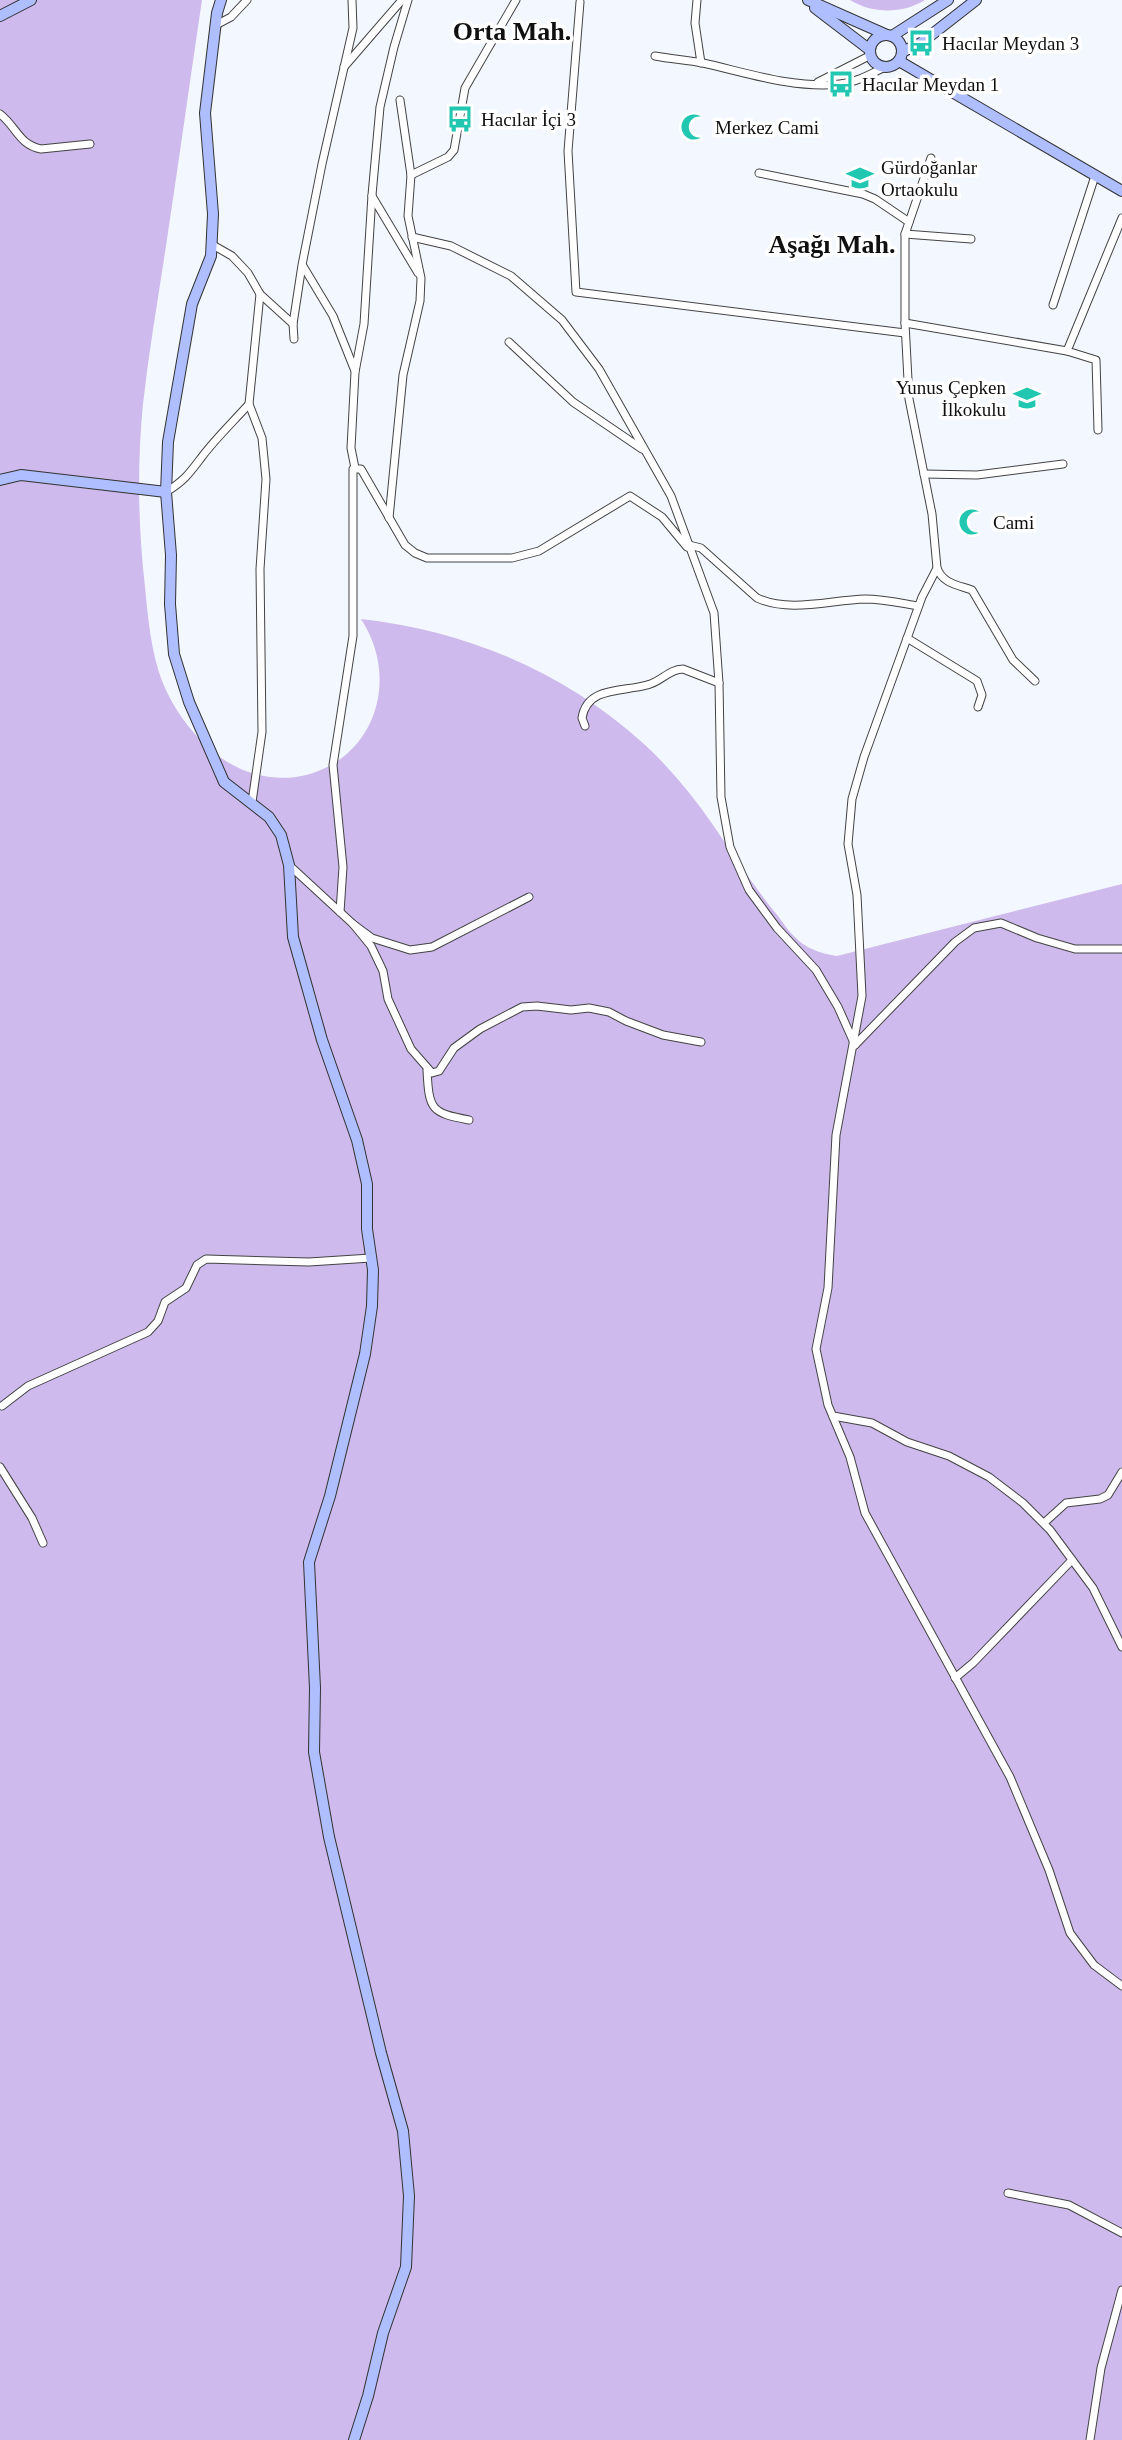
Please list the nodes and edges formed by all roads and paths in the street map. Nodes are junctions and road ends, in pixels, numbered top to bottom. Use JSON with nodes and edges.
{"nodes":[{"id":1,"x":31,"y":0,"type":"edge"},
{"id":2,"x":221,"y":0,"type":"edge"},
{"id":3,"x":247,"y":0,"type":"edge"},
{"id":4,"x":352,"y":0,"type":"edge"},
{"id":5,"x":402,"y":0,"type":"edge"},
{"id":6,"x":408,"y":0,"type":"edge"},
{"id":7,"x":516,"y":0,"type":"edge"},
{"id":8,"x":697,"y":0,"type":"edge"},
{"id":9,"x":806,"y":0,"type":"edge"},
{"id":10,"x":948,"y":0,"type":"edge"},
{"id":11,"x":976,"y":0,"type":"edge"},
{"id":12,"x":580,"y":2,"type":"dead end"},
{"id":13,"x":0,"y":16,"type":"edge"},
{"id":14,"x":216,"y":25,"type":"junction"},
{"id":15,"x":889,"y":36,"type":"junction"},
{"id":16,"x":870,"y":53,"type":"junction"},
{"id":17,"x":655,"y":56,"type":"dead end"},
{"id":18,"x":900,"y":56,"type":"junction"},
{"id":19,"x":701,"y":63,"type":"junction"},
{"id":20,"x":343,"y":67,"type":"junction"},
{"id":21,"x":886,"y":67,"type":"junction"},
{"id":22,"x":816,"y":83,"type":"junction"},
{"id":23,"x":400,"y":100,"type":"dead end"},
{"id":24,"x":0,"y":114,"type":"edge"},
{"id":25,"x":90,"y":144,"type":"dead end"},
{"id":26,"x":931,"y":158,"type":"dead end"},
{"id":27,"x":759,"y":173,"type":"dead end"},
{"id":28,"x":411,"y":175,"type":"junction"},
{"id":29,"x":1095,"y":176,"type":"junction"},
{"id":30,"x":1122,"y":191,"type":"edge"},
{"id":31,"x":372,"y":195,"type":"junction"},
{"id":32,"x":1122,"y":218,"type":"edge"},
{"id":33,"x":909,"y":222,"type":"junction"},
{"id":34,"x":905,"y":234,"type":"junction"},
{"id":35,"x":412,"y":237,"type":"junction"},
{"id":36,"x":971,"y":239,"type":"dead end"},
{"id":37,"x":211,"y":244,"type":"junction"},
{"id":38,"x":302,"y":265,"type":"junction"},
{"id":39,"x":421,"y":278,"type":"junction"},
{"id":40,"x":260,"y":294,"type":"junction"},
{"id":41,"x":1053,"y":305,"type":"dead end"},
{"id":42,"x":905,"y":323,"type":"junction"},
{"id":43,"x":293,"y":324,"type":"junction"},
{"id":44,"x":905,"y":333,"type":"junction"},
{"id":45,"x":294,"y":340,"type":"dead end"},
{"id":46,"x":509,"y":342,"type":"dead end"},
{"id":47,"x":1066,"y":351,"type":"junction"},
{"id":48,"x":355,"y":372,"type":"junction"},
{"id":49,"x":249,"y":404,"type":"junction"},
{"id":50,"x":1098,"y":430,"type":"dead end"},
{"id":51,"x":645,"y":452,"type":"junction"},
{"id":52,"x":1063,"y":464,"type":"dead end"},
{"id":53,"x":355,"y":468,"type":"junction"},
{"id":54,"x":924,"y":474,"type":"junction"},
{"id":55,"x":0,"y":480,"type":"edge"},
{"id":56,"x":166,"y":492,"type":"junction"},
{"id":57,"x":389,"y":519,"type":"junction"},
{"id":58,"x":690,"y":547,"type":"junction"},
{"id":59,"x":937,"y":568,"type":"junction"},
{"id":60,"x":918,"y":606,"type":"junction"},
{"id":61,"x":907,"y":638,"type":"junction"},
{"id":62,"x":1035,"y":681,"type":"dead end"},
{"id":63,"x":719,"y":683,"type":"junction"},
{"id":64,"x":978,"y":707,"type":"dead end"},
{"id":65,"x":585,"y":726,"type":"dead end"},
{"id":66,"x":252,"y":802,"type":"junction"},
{"id":67,"x":289,"y":864,"type":"junction"},
{"id":68,"x":528,"y":897,"type":"dead end"},
{"id":69,"x":340,"y":912,"type":"junction"},
{"id":70,"x":353,"y":924,"type":"junction"},
{"id":71,"x":1120,"y":952,"type":"edge"},
{"id":72,"x":701,"y":1042,"type":"dead end"},
{"id":73,"x":855,"y":1045,"type":"junction"},
{"id":74,"x":427,"y":1070,"type":"junction"},
{"id":75,"x":469,"y":1120,"type":"dead end"},
{"id":76,"x":371,"y":1258,"type":"junction"},
{"id":77,"x":2,"y":1406,"type":"edge"},
{"id":78,"x":833,"y":1416,"type":"junction"},
{"id":79,"x":0,"y":1467,"type":"edge"},
{"id":80,"x":1122,"y":1472,"type":"edge"},
{"id":81,"x":1044,"y":1523,"type":"junction"},
{"id":82,"x":44,"y":1543,"type":"dead end"},
{"id":83,"x":1072,"y":1560,"type":"junction"},
{"id":84,"x":1122,"y":1647,"type":"edge"},
{"id":85,"x":955,"y":1678,"type":"junction"},
{"id":86,"x":1122,"y":1986,"type":"edge"},
{"id":87,"x":1007,"y":2193,"type":"dead end"},
{"id":88,"x":1122,"y":2233,"type":"edge"},
{"id":89,"x":1122,"y":2290,"type":"edge"},
{"id":90,"x":354,"y":2440,"type":"edge"},
{"id":91,"x":1090,"y":2440,"type":"edge"}],
"edges":[{"from":1,"to":13,"type":"street"},
{"from":2,"to":14,"type":"street"},
{"from":3,"to":14,"type":"street"},
{"from":4,"to":20,"type":"street"},
{"from":5,"to":20,"type":"street"},
{"from":6,"to":31,"type":"street"},
{"from":7,"to":28,"type":"street"},
{"from":8,"to":19,"type":"street"},
{"from":9,"to":15,"type":"street"},
{"from":9,"to":16,"type":"street"},
{"from":10,"to":15,"type":"street"},
{"from":11,"to":18,"type":"street"},
{"from":12,"to":44,"type":"street"},
{"from":14,"to":37,"type":"street"},
{"from":15,"to":16,"type":"street"},
{"from":15,"to":18,"type":"street"},
{"from":16,"to":21,"type":"street"},
{"from":16,"to":22,"type":"street"},
{"from":17,"to":19,"type":"street"},
{"from":18,"to":21,"type":"street"},
{"from":18,"to":29,"type":"street"},
{"from":19,"to":22,"type":"street"},
{"from":20,"to":38,"type":"street"},
{"from":21,"to":22,"type":"street"},
{"from":23,"to":28,"type":"street"},
{"from":24,"to":25,"type":"street"},
{"from":26,"to":33,"type":"street"},
{"from":27,"to":33,"type":"street"},
{"from":28,"to":35,"type":"street"},
{"from":29,"to":30,"type":"street"},
{"from":29,"to":41,"type":"street"},
{"from":31,"to":39,"type":"street"},
{"from":31,"to":48,"type":"street"},
{"from":32,"to":47,"type":"street"},
{"from":33,"to":34,"type":"street"},
{"from":34,"to":36,"type":"street"},
{"from":34,"to":42,"type":"street"},
{"from":35,"to":39,"type":"street"},
{"from":35,"to":51,"type":"street"},
{"from":37,"to":40,"type":"street"},
{"from":37,"to":56,"type":"street"},
{"from":38,"to":43,"type":"street"},
{"from":38,"to":48,"type":"street"},
{"from":39,"to":57,"type":"street"},
{"from":40,"to":43,"type":"street"},
{"from":40,"to":49,"type":"street"},
{"from":42,"to":44,"type":"street"},
{"from":42,"to":47,"type":"street"},
{"from":43,"to":45,"type":"street"},
{"from":44,"to":54,"type":"street"},
{"from":46,"to":51,"type":"street"},
{"from":47,"to":50,"type":"street"},
{"from":48,"to":53,"type":"street"},
{"from":49,"to":56,"type":"street"},
{"from":49,"to":66,"type":"street"},
{"from":51,"to":58,"type":"street"},
{"from":52,"to":54,"type":"street"},
{"from":53,"to":57,"type":"street"},
{"from":53,"to":69,"type":"street"},
{"from":54,"to":59,"type":"street"},
{"from":55,"to":56,"type":"street"},
{"from":56,"to":66,"type":"street"},
{"from":57,"to":58,"type":"street"},
{"from":58,"to":60,"type":"street"},
{"from":58,"to":63,"type":"street"},
{"from":59,"to":60,"type":"street"},
{"from":59,"to":62,"type":"street"},
{"from":60,"to":61,"type":"street"},
{"from":61,"to":64,"type":"street"},
{"from":61,"to":73,"type":"street"},
{"from":63,"to":65,"type":"street"},
{"from":63,"to":73,"type":"street"},
{"from":66,"to":67,"type":"street"},
{"from":67,"to":69,"type":"street"},
{"from":67,"to":76,"type":"street"},
{"from":68,"to":70,"type":"street"},
{"from":69,"to":70,"type":"street"},
{"from":70,"to":74,"type":"street"},
{"from":71,"to":73,"type":"street"},
{"from":72,"to":74,"type":"street"},
{"from":73,"to":78,"type":"street"},
{"from":74,"to":75,"type":"street"},
{"from":76,"to":77,"type":"street"},
{"from":76,"to":90,"type":"street"},
{"from":78,"to":81,"type":"street"},
{"from":78,"to":85,"type":"street"},
{"from":79,"to":82,"type":"street"},
{"from":80,"to":81,"type":"street"},
{"from":81,"to":83,"type":"street"},
{"from":83,"to":84,"type":"street"},
{"from":83,"to":85,"type":"street"},
{"from":85,"to":86,"type":"street"},
{"from":87,"to":88,"type":"street"},
{"from":89,"to":91,"type":"street"}]}
